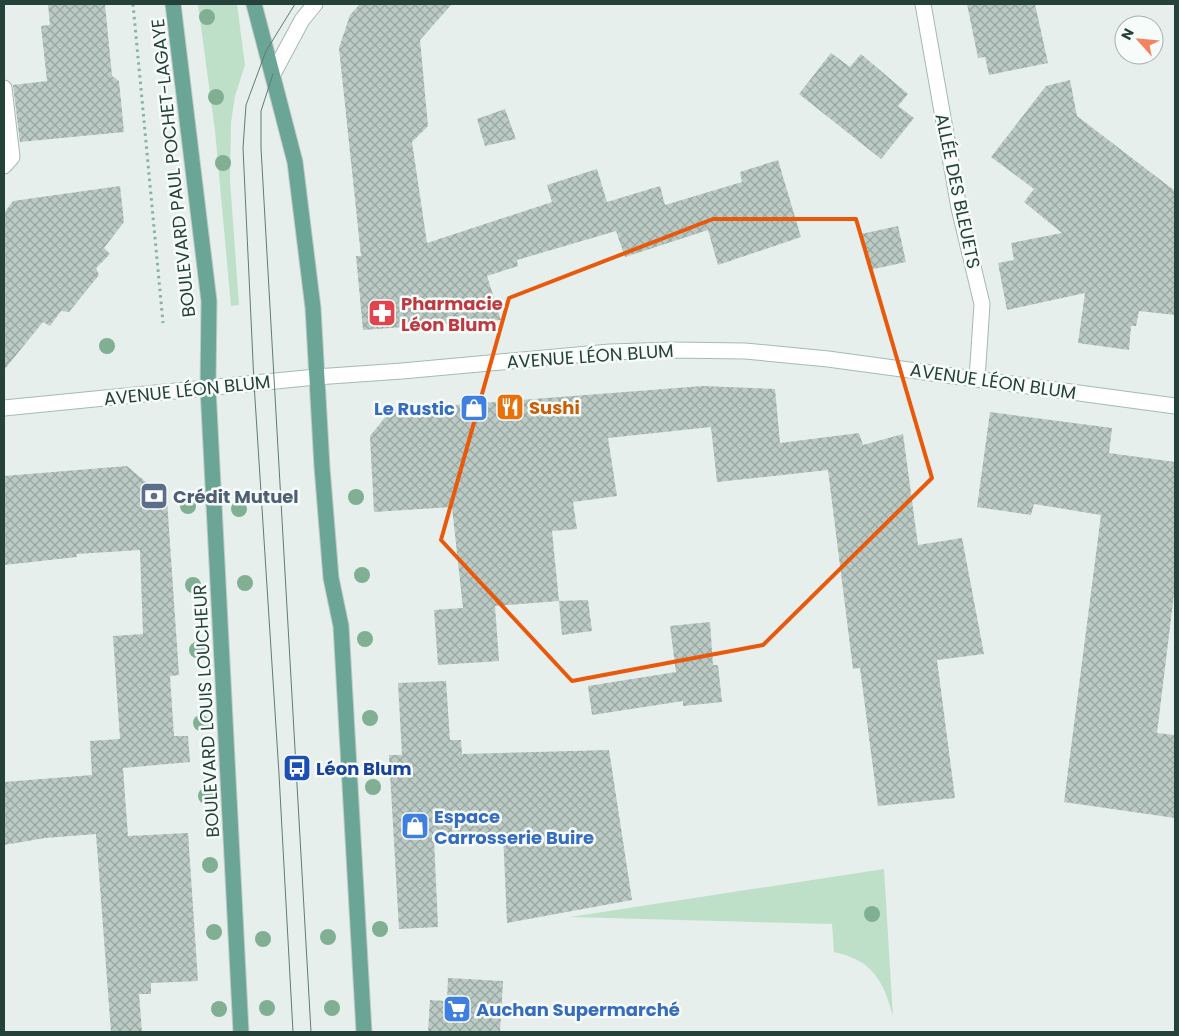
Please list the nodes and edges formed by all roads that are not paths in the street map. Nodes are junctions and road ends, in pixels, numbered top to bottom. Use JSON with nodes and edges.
{"nodes":[{"id":1,"x":174,"y":4,"type":"edge"},
{"id":2,"x":254,"y":4,"type":"edge"},
{"id":3,"x":315,"y":4,"type":"edge"},
{"id":4,"x":923,"y":4,"type":"edge"},
{"id":5,"x":273,"y":74,"type":"junction"},
{"id":6,"x":4,"y":88,"type":"edge"},
{"id":7,"x":4,"y":166,"type":"edge"},
{"id":8,"x":316,"y":377,"type":"junction"},
{"id":9,"x":977,"y":379,"type":"junction"},
{"id":10,"x":208,"y":388,"type":"junction"},
{"id":11,"x":1175,"y":406,"type":"edge"},
{"id":12,"x":4,"y":408,"type":"edge"},
{"id":13,"x":241,"y":1032,"type":"edge"},
{"id":14,"x":364,"y":1032,"type":"edge"}],
"edges":[{"from":1,"to":10,"type":"main road","name":"BOULEVARD PAUL POCHET-LAGAYE"},
{"from":2,"to":5,"type":"main road"},
{"from":3,"to":5,"type":"main road"},
{"from":4,"to":9,"type":"main road","name":"ALLÉE DES BLEUETS"},
{"from":5,"to":8,"type":"main road"},
{"from":6,"to":7,"type":"main road"},
{"from":8,"to":9,"type":"main road","name":"AVENUE LÉON BLUM"},
{"from":8,"to":10,"type":"main road","name":"AVENUE LÉON BLUM"},
{"from":8,"to":14,"type":"main road"},
{"from":9,"to":11,"type":"main road","name":"AVENUE LÉON BLUM"},
{"from":10,"to":12,"type":"main road","name":"AVENUE LÉON BLUM"},
{"from":10,"to":13,"type":"main road","name":"BOULEVARD LOUIS LOUCHEUR"}]}
